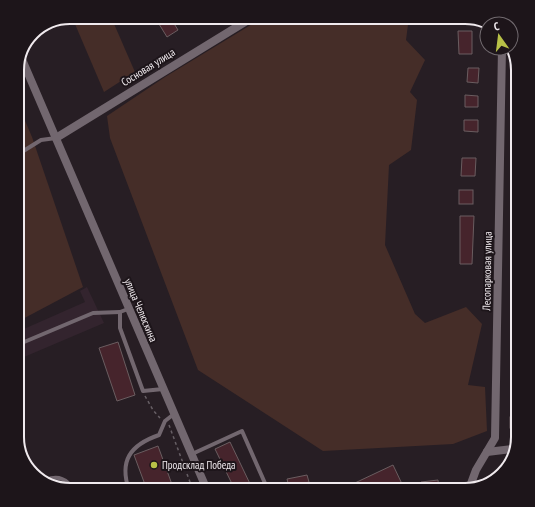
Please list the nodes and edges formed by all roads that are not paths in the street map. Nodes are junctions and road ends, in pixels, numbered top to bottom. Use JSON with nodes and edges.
{"nodes":[{"id":1,"x":242,"y":24,"type":"edge"},
{"id":2,"x":502,"y":56,"type":"edge"},
{"id":3,"x":25,"y":64,"type":"edge"},
{"id":4,"x":56,"y":138,"type":"junction"},
{"id":5,"x":24,"y":151,"type":"edge"},
{"id":6,"x":128,"y":308,"type":"junction"},
{"id":7,"x":120,"y":312,"type":"junction"},
{"id":8,"x":24,"y":342,"type":"edge"},
{"id":9,"x":164,"y":389,"type":"junction"},
{"id":10,"x":174,"y":414,"type":"junction"},
{"id":11,"x":509,"y":449,"type":"edge"},
{"id":12,"x":487,"y":452,"type":"junction"},
{"id":13,"x":192,"y":454,"type":"junction"},
{"id":14,"x":196,"y":464,"type":"junction"},
{"id":15,"x":183,"y":469,"type":"road end"},
{"id":16,"x":50,"y":479,"type":"edge"},
{"id":17,"x":471,"y":482,"type":"edge"},
{"id":18,"x":70,"y":483,"type":"edge"},
{"id":19,"x":126,"y":483,"type":"edge"},
{"id":20,"x":205,"y":483,"type":"edge"},
{"id":21,"x":265,"y":483,"type":"edge"}],
"edges":[{"from":1,"to":4,"type":"street","name":"Сосновая улица"},
{"from":2,"to":12,"type":"street","name":"Лесопарковая улица"},
{"from":3,"to":4,"type":"street","name":"улица Челюскина"},
{"from":4,"to":5,"type":"lane"},
{"from":4,"to":6,"type":"street","name":"улица Челюскина"},
{"from":6,"to":7,"type":"lane"},
{"from":6,"to":9,"type":"street","name":"улица Челюскина"},
{"from":7,"to":8,"type":"lane"},
{"from":7,"to":9,"type":"lane"},
{"from":9,"to":10,"type":"street","name":"улица Челюскина"},
{"from":10,"to":13,"type":"street","name":"улица Челюскина"},
{"from":10,"to":19,"type":"lane"},
{"from":11,"to":12,"type":"street"},
{"from":12,"to":17,"type":"street","name":"Лесопарковая улица"},
{"from":13,"to":14,"type":"street","name":"улица Челюскина"},
{"from":13,"to":21,"type":"lane"},
{"from":14,"to":15,"type":"lane"},
{"from":14,"to":20,"type":"street","name":"улица Челюскина"},
{"from":16,"to":18,"type":"lane"}]}
